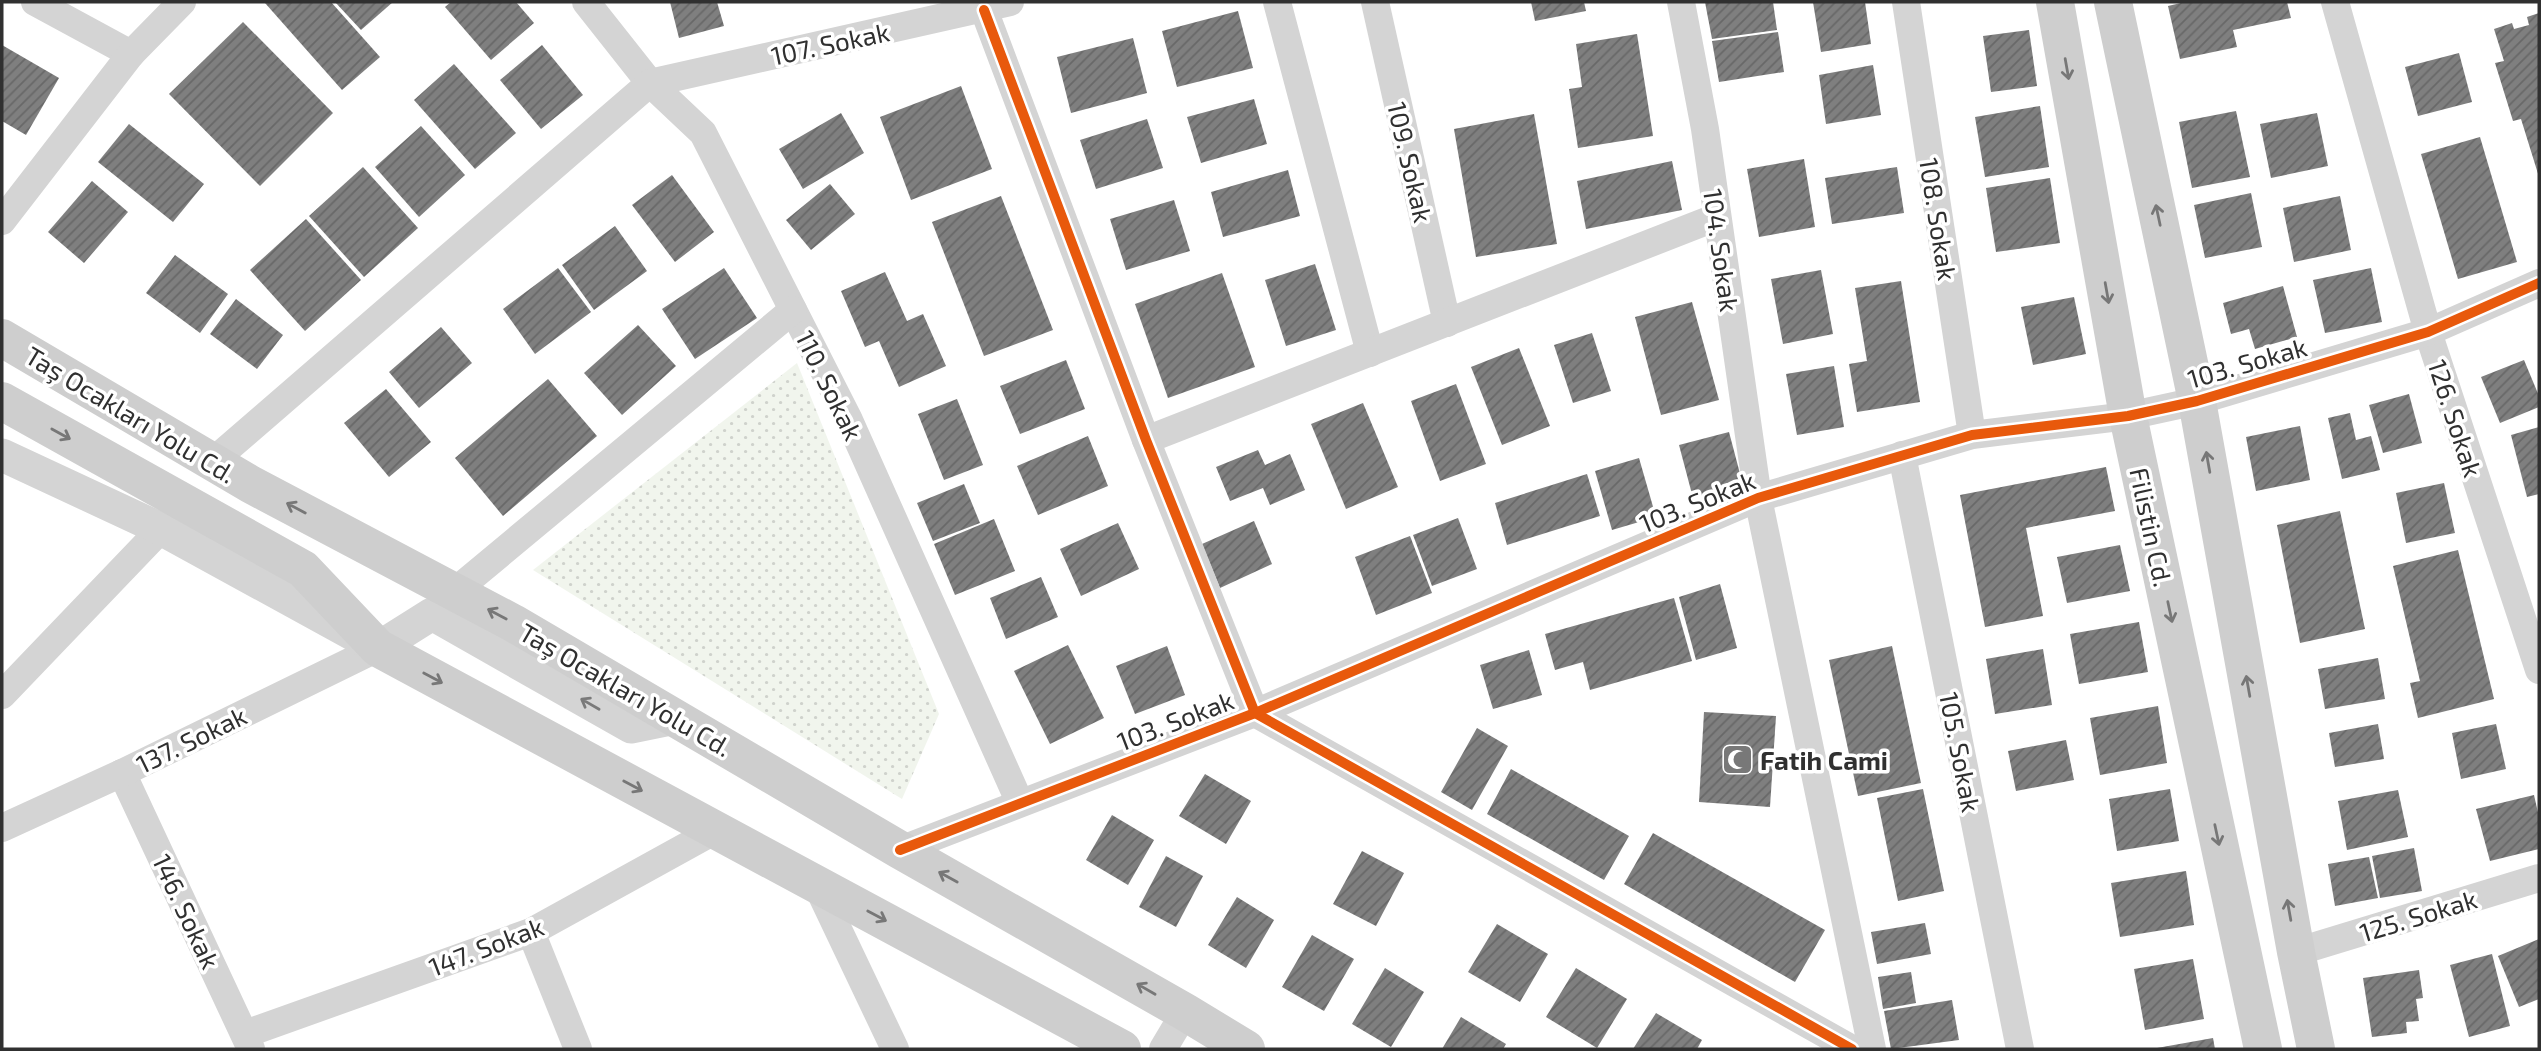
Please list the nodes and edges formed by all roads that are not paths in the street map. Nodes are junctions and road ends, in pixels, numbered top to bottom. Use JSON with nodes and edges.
{"nodes":[{"id":1,"x":35,"y":2,"type":"edge"},
{"id":2,"x":586,"y":2,"type":"edge"},
{"id":3,"x":1277,"y":2,"type":"edge"},
{"id":4,"x":1375,"y":2,"type":"edge"},
{"id":5,"x":1681,"y":2,"type":"edge"},
{"id":6,"x":1906,"y":2,"type":"edge"},
{"id":7,"x":2055,"y":2,"type":"edge"},
{"id":8,"x":2113,"y":2,"type":"edge"},
{"id":9,"x":2335,"y":2,"type":"edge"},
{"id":10,"x":997,"y":6,"type":"edge"},
{"id":11,"x":167,"y":8,"type":"edge"},
{"id":12,"x":131,"y":54,"type":"junction"},
{"id":13,"x":650,"y":83,"type":"junction"},
{"id":14,"x":1717,"y":217,"type":"junction"},
{"id":15,"x":2,"y":221,"type":"edge"},
{"id":16,"x":2539,"y":283,"type":"edge"},
{"id":17,"x":793,"y":310,"type":"junction"},
{"id":18,"x":1447,"y":323,"type":"junction"},
{"id":19,"x":2428,"y":332,"type":"junction"},
{"id":20,"x":2,"y":338,"type":"edge"},
{"id":21,"x":1370,"y":353,"type":"junction"},
{"id":22,"x":2,"y":401,"type":"edge"},
{"id":23,"x":2197,"y":401,"type":"junction"},
{"id":24,"x":2128,"y":416,"type":"junction"},
{"id":25,"x":1972,"y":435,"type":"junction"},
{"id":26,"x":1146,"y":440,"type":"junction"},
{"id":27,"x":2,"y":455,"type":"edge"},
{"id":28,"x":1902,"y":455,"type":"junction"},
{"id":29,"x":212,"y":462,"type":"junction"},
{"id":30,"x":1758,"y":499,"type":"junction"},
{"id":31,"x":161,"y":529,"type":"junction"},
{"id":32,"x":454,"y":592,"type":"junction"},
{"id":33,"x":378,"y":648,"type":"junction"},
{"id":34,"x":2539,"y":670,"type":"edge"},
{"id":35,"x":2,"y":695,"type":"edge"},
{"id":36,"x":1255,"y":713,"type":"junction"},
{"id":37,"x":675,"y":718,"type":"junction"},
{"id":38,"x":122,"y":773,"type":"junction"},
{"id":39,"x":1020,"y":803,"type":"junction"},
{"id":40,"x":2,"y":828,"type":"edge"},
{"id":41,"x":714,"y":831,"type":"junction"},
{"id":42,"x":900,"y":850,"type":"junction"},
{"id":43,"x":2539,"y":877,"type":"edge"},
{"id":44,"x":816,"y":883,"type":"junction"},
{"id":45,"x":531,"y":932,"type":"junction"},
{"id":46,"x":2296,"y":952,"type":"junction"},
{"id":47,"x":1185,"y":1012,"type":"junction"},
{"id":48,"x":248,"y":1042,"type":"edge"},
{"id":49,"x":578,"y":1049,"type":"edge"},
{"id":50,"x":895,"y":1049,"type":"edge"},
{"id":51,"x":1122,"y":1049,"type":"edge"},
{"id":52,"x":1163,"y":1049,"type":"edge"},
{"id":53,"x":1246,"y":1049,"type":"edge"},
{"id":54,"x":1852,"y":1049,"type":"edge"},
{"id":55,"x":1872,"y":1049,"type":"edge"},
{"id":56,"x":2020,"y":1049,"type":"edge"},
{"id":57,"x":2263,"y":1049,"type":"edge"},
{"id":58,"x":2316,"y":1049,"type":"edge"}],
"edges":[{"from":1,"to":12,"type":"street"},
{"from":2,"to":13,"type":"street","name":"110. Sokak"},
{"from":3,"to":21,"type":"street"},
{"from":4,"to":18,"type":"street","name":"109. Sokak"},
{"from":5,"to":14,"type":"street","name":"104. Sokak"},
{"from":6,"to":25,"type":"street","name":"108. Sokak"},
{"from":7,"to":24,"type":"main road","name":"Filistin Cd.","one_way":true},
{"from":23,"to":8,"type":"main road","one_way":true},
{"from":9,"to":19,"type":"street","name":"126. Sokak"},
{"from":10,"to":13,"type":"street","name":"107. Sokak"},
{"from":10,"to":26,"type":"street"},
{"from":11,"to":12,"type":"street"},
{"from":12,"to":15,"type":"street"},
{"from":13,"to":17,"type":"street","name":"110. Sokak"},
{"from":13,"to":29,"type":"street"},
{"from":14,"to":18,"type":"street"},
{"from":14,"to":30,"type":"street","name":"104. Sokak"},
{"from":16,"to":19,"type":"street","name":"103. Sokak"},
{"from":17,"to":32,"type":"street"},
{"from":17,"to":39,"type":"street","name":"110. Sokak"},
{"from":18,"to":21,"type":"street"},
{"from":19,"to":23,"type":"street","name":"103. Sokak"},
{"from":19,"to":34,"type":"street","name":"126. Sokak"},
{"from":20,"to":29,"type":"main road","name":"Taş Ocakları Yolu Cd."},
{"from":21,"to":26,"type":"street"},
{"from":22,"to":33,"type":"main road","name":"Taş Ocakları Yolu Cd.","one_way":true},
{"from":23,"to":24,"type":"street","name":"103. Sokak"},
{"from":46,"to":23,"type":"main road","one_way":true},
{"from":24,"to":25,"type":"street","name":"103. Sokak"},
{"from":24,"to":57,"type":"main road","name":"Filistin Cd.","one_way":true},
{"from":25,"to":28,"type":"street","name":"103. Sokak"},
{"from":26,"to":36,"type":"street"},
{"from":27,"to":31,"type":"street"},
{"from":28,"to":30,"type":"street","name":"103. Sokak"},
{"from":28,"to":56,"type":"street","name":"105. Sokak"},
{"from":32,"to":29,"type":"main road","name":"Taş Ocakları Yolu Cd.","one_way":true},
{"from":30,"to":36,"type":"street","name":"103. Sokak"},
{"from":30,"to":55,"type":"street","name":"104. Sokak"},
{"from":31,"to":33,"type":"street"},
{"from":31,"to":35,"type":"street"},
{"from":37,"to":32,"type":"main road","name":"Taş Ocakları Yolu Cd.","one_way":true},
{"from":37,"to":33,"type":"street","one_way":true},
{"from":33,"to":38,"type":"street","name":"137. Sokak"},
{"from":33,"to":41,"type":"main road","name":"Taş Ocakları Yolu Cd.","one_way":true},
{"from":36,"to":39,"type":"street","name":"103. Sokak"},
{"from":36,"to":54,"type":"street"},
{"from":37,"to":42,"type":"main road","name":"Taş Ocakları Yolu Cd."},
{"from":38,"to":40,"type":"street","name":"137. Sokak"},
{"from":38,"to":48,"type":"street","name":"146. Sokak"},
{"from":39,"to":42,"type":"street","name":"103. Sokak"},
{"from":41,"to":44,"type":"main road","name":"Taş Ocakları Yolu Cd."},
{"from":41,"to":45,"type":"street","name":"147. Sokak"},
{"from":47,"to":42,"type":"main road","name":"Taş Ocakları Yolu Cd.","one_way":true},
{"from":43,"to":46,"type":"street","name":"125. Sokak"},
{"from":44,"to":50,"type":"street"},
{"from":44,"to":51,"type":"main road","name":"Taş Ocakları Yolu Cd.","one_way":true},
{"from":45,"to":48,"type":"street","name":"147. Sokak"},
{"from":45,"to":49,"type":"street"},
{"from":46,"to":58,"type":"main road"},
{"from":47,"to":52,"type":"street"},
{"from":47,"to":53,"type":"main road","name":"Taş Ocakları Yolu Cd."}]}
